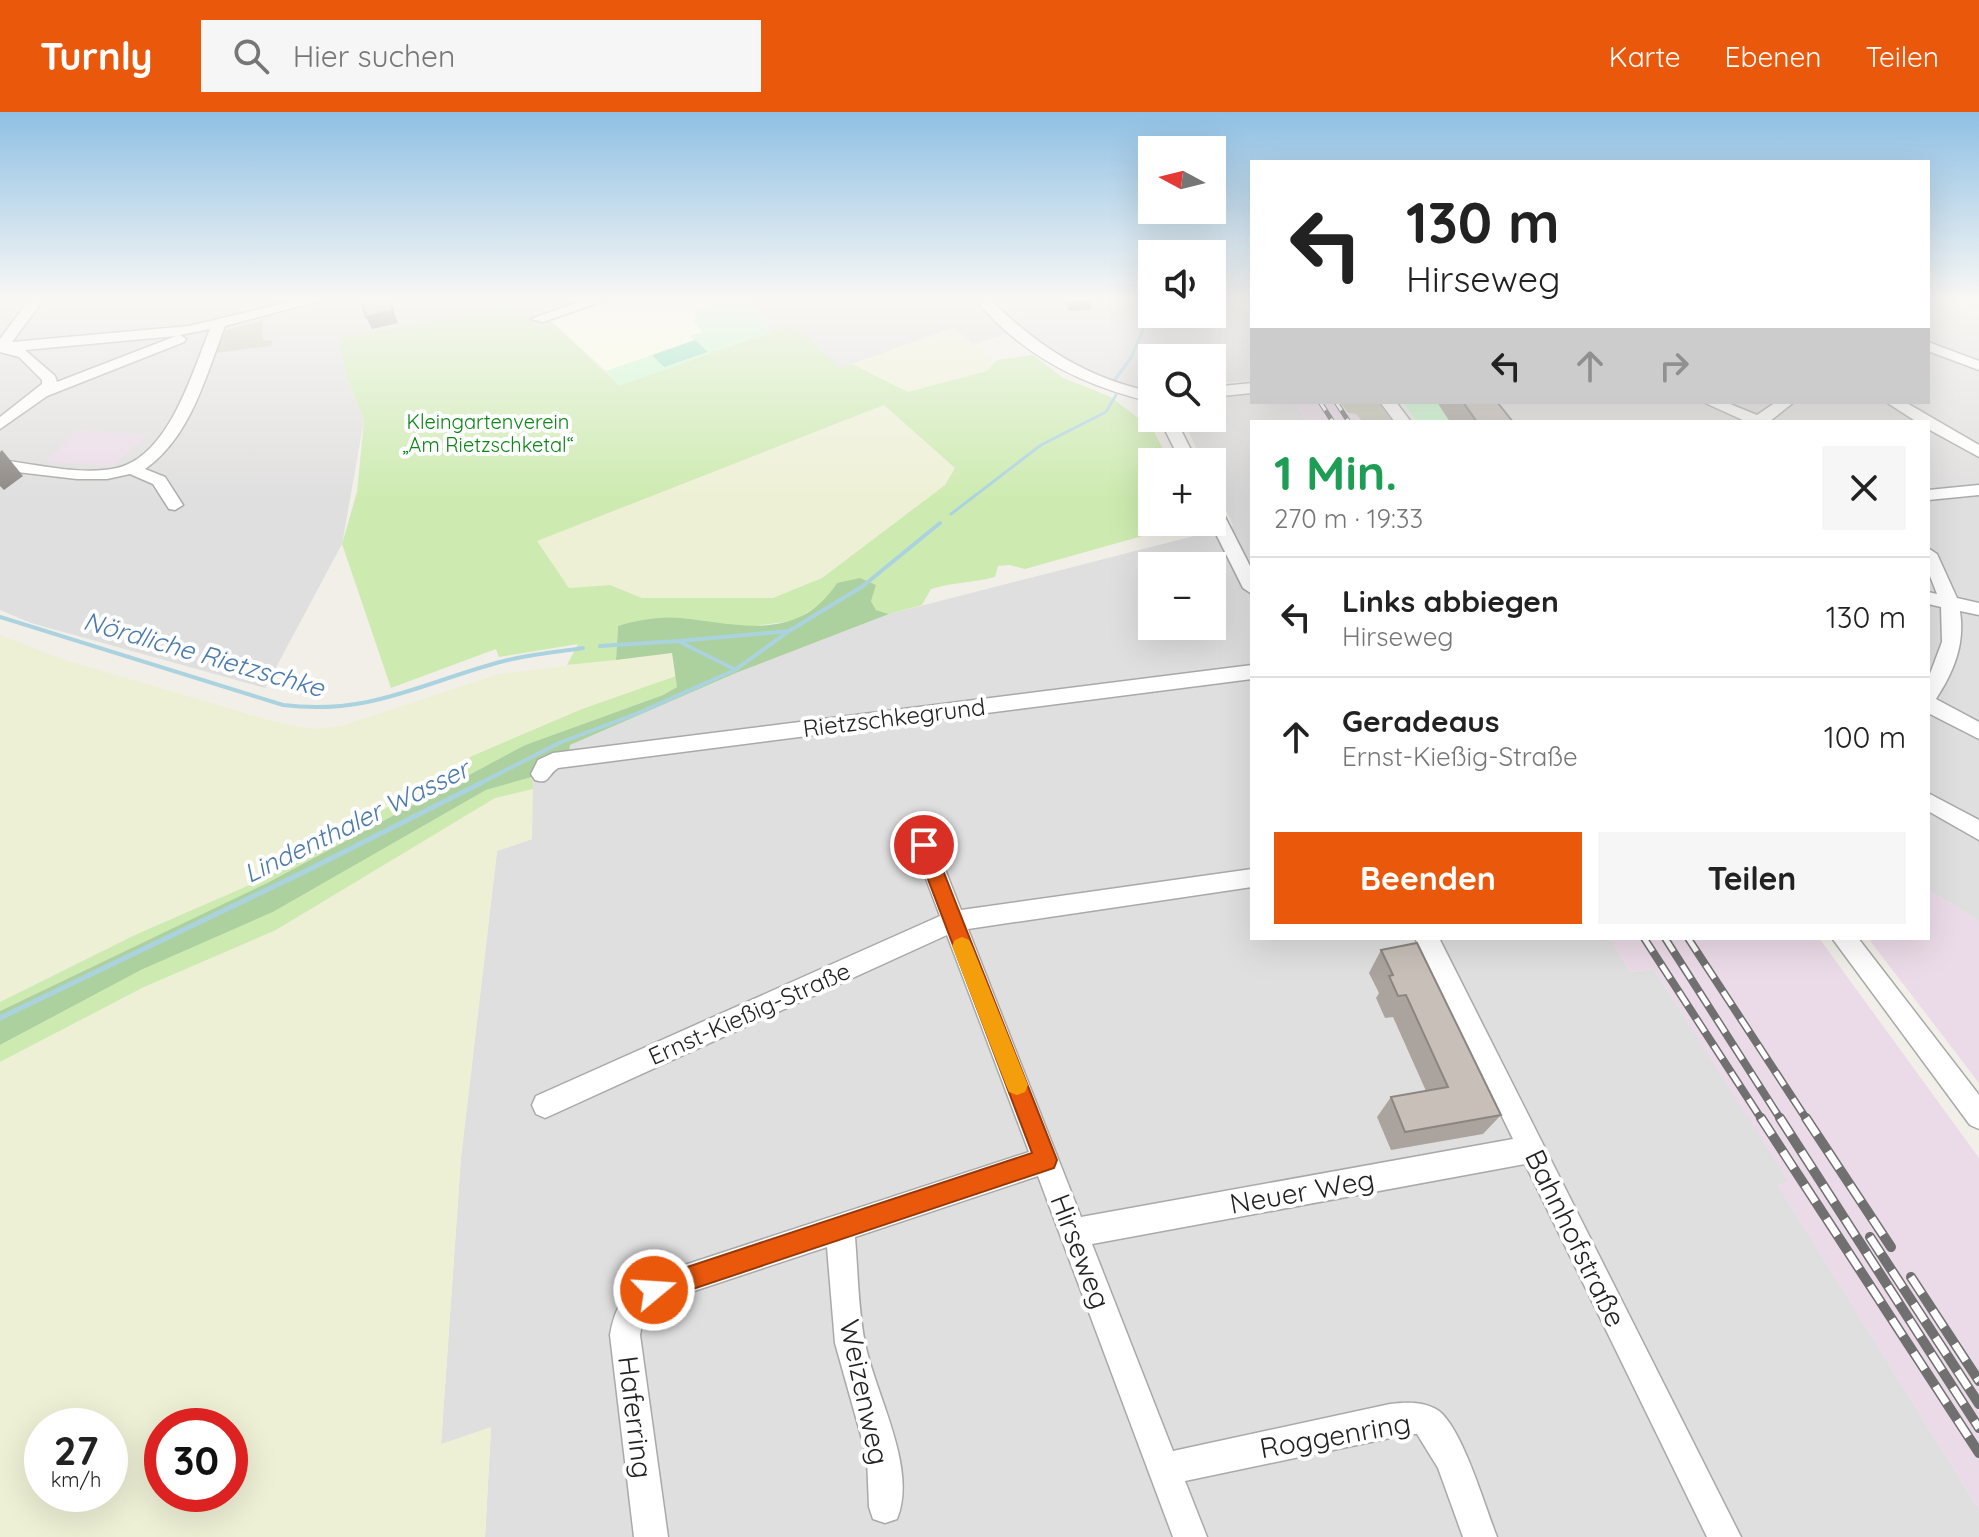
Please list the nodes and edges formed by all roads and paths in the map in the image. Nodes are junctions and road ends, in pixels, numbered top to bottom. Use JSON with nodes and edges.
{"nodes":[{"id":1,"x":37,"y":366,"type":"edge"},
{"id":2,"x":111,"y":366,"type":"edge"},
{"id":3,"x":202,"y":366,"type":"edge"},
{"id":4,"x":1062,"y":366,"type":"edge"},
{"id":5,"x":1250,"y":388,"type":"edge"},
{"id":6,"x":1226,"y":391,"type":"edge"},
{"id":7,"x":42,"y":393,"type":"junction"},
{"id":8,"x":1138,"y":394,"type":"edge"},
{"id":9,"x":1716,"y":404,"type":"edge"},
{"id":10,"x":1783,"y":404,"type":"edge"},
{"id":11,"x":1897,"y":404,"type":"edge"},
{"id":12,"x":1754,"y":420,"type":"edge"},
{"id":13,"x":1762,"y":420,"type":"edge"},
{"id":14,"x":1925,"y":420,"type":"edge"},
{"id":15,"x":1930,"y":423,"type":"edge"},
{"id":16,"x":0,"y":424,"type":"edge"},
{"id":17,"x":1979,"y":452,"type":"edge"},
{"id":18,"x":0,"y":465,"type":"edge"},
{"id":19,"x":132,"y":469,"type":"junction"},
{"id":20,"x":1979,"y":490,"type":"edge"},
{"id":21,"x":1930,"y":495,"type":"edge"},
{"id":22,"x":175,"y":505,"type":"dead end"},
{"id":23,"x":1226,"y":536,"type":"edge"},
{"id":24,"x":1930,"y":558,"type":"edge"},
{"id":25,"x":1250,"y":584,"type":"edge"},
{"id":26,"x":1930,"y":598,"type":"edge"},
{"id":27,"x":1950,"y":603,"type":"junction"},
{"id":28,"x":1979,"y":609,"type":"edge"},
{"id":29,"x":1250,"y":672,"type":"edge"},
{"id":30,"x":1930,"y":692,"type":"edge"},
{"id":31,"x":1930,"y":705,"type":"edge"},
{"id":32,"x":1979,"y":731,"type":"edge"},
{"id":33,"x":542,"y":774,"type":"dead end"},
{"id":34,"x":1930,"y":802,"type":"edge"},
{"id":35,"x":917,"y":826,"type":"dead end"},
{"id":36,"x":1979,"y":831,"type":"edge"},
{"id":37,"x":1250,"y":878,"type":"edge"},
{"id":38,"x":953,"y":921,"type":"junction"},
{"id":39,"x":1428,"y":940,"type":"edge"},
{"id":40,"x":1846,"y":940,"type":"edge"},
{"id":41,"x":545,"y":1105,"type":"dead end"},
{"id":42,"x":1979,"y":1116,"type":"edge"},
{"id":43,"x":1532,"y":1149,"type":"junction"},
{"id":44,"x":1046,"y":1160,"type":"junction"},
{"id":45,"x":840,"y":1229,"type":"junction"},
{"id":46,"x":1073,"y":1233,"type":"junction"},
{"id":47,"x":1164,"y":1469,"type":"junction"},
{"id":48,"x":885,"y":1507,"type":"dead end"},
{"id":49,"x":651,"y":1537,"type":"edge"},
{"id":50,"x":1190,"y":1537,"type":"edge"},
{"id":51,"x":1480,"y":1537,"type":"edge"},
{"id":52,"x":1724,"y":1537,"type":"edge"}],
"edges":[{"from":1,"to":7,"type":"street"},
{"from":2,"to":7,"type":"street"},
{"from":3,"to":19,"type":"street"},
{"from":4,"to":8,"type":"street"},
{"from":5,"to":6,"type":"street"},
{"from":7,"to":16,"type":"street"},
{"from":9,"to":12,"type":"street"},
{"from":10,"to":13,"type":"street"},
{"from":11,"to":14,"type":"street"},
{"from":15,"to":17,"type":"street"},
{"from":18,"to":19,"type":"street"},
{"from":19,"to":22,"type":"street"},
{"from":20,"to":21,"type":"street"},
{"from":23,"to":25,"type":"street"},
{"from":24,"to":27,"type":"street"},
{"from":26,"to":27,"type":"street"},
{"from":27,"to":28,"type":"street"},
{"from":27,"to":30,"type":"street"},
{"from":29,"to":33,"type":"street","name":"Rietzschkegrund"},
{"from":31,"to":32,"type":"street"},
{"from":34,"to":36,"type":"street"},
{"from":35,"to":38,"type":"street"},
{"from":37,"to":38,"type":"street","name":"Ernst-Kießig-Straße"},
{"from":38,"to":41,"type":"street","name":"Ernst-Kießig-Straße"},
{"from":38,"to":44,"type":"street","name":"Hirseweg"},
{"from":39,"to":43,"type":"street","name":"Bahnhofstraße"},
{"from":40,"to":42,"type":"street"},
{"from":43,"to":46,"type":"street","name":"Neuer Weg"},
{"from":43,"to":52,"type":"street","name":"Bahnhofstraße"},
{"from":44,"to":45,"type":"street","name":"Haferring"},
{"from":44,"to":46,"type":"street","name":"Hirseweg"},
{"from":45,"to":48,"type":"street","name":"Weizenweg"},
{"from":45,"to":49,"type":"street","name":"Haferring"},
{"from":46,"to":47,"type":"street","name":"Hirseweg"},
{"from":47,"to":50,"type":"street","name":"Hirseweg"},
{"from":47,"to":51,"type":"street","name":"Roggenring"}]}
